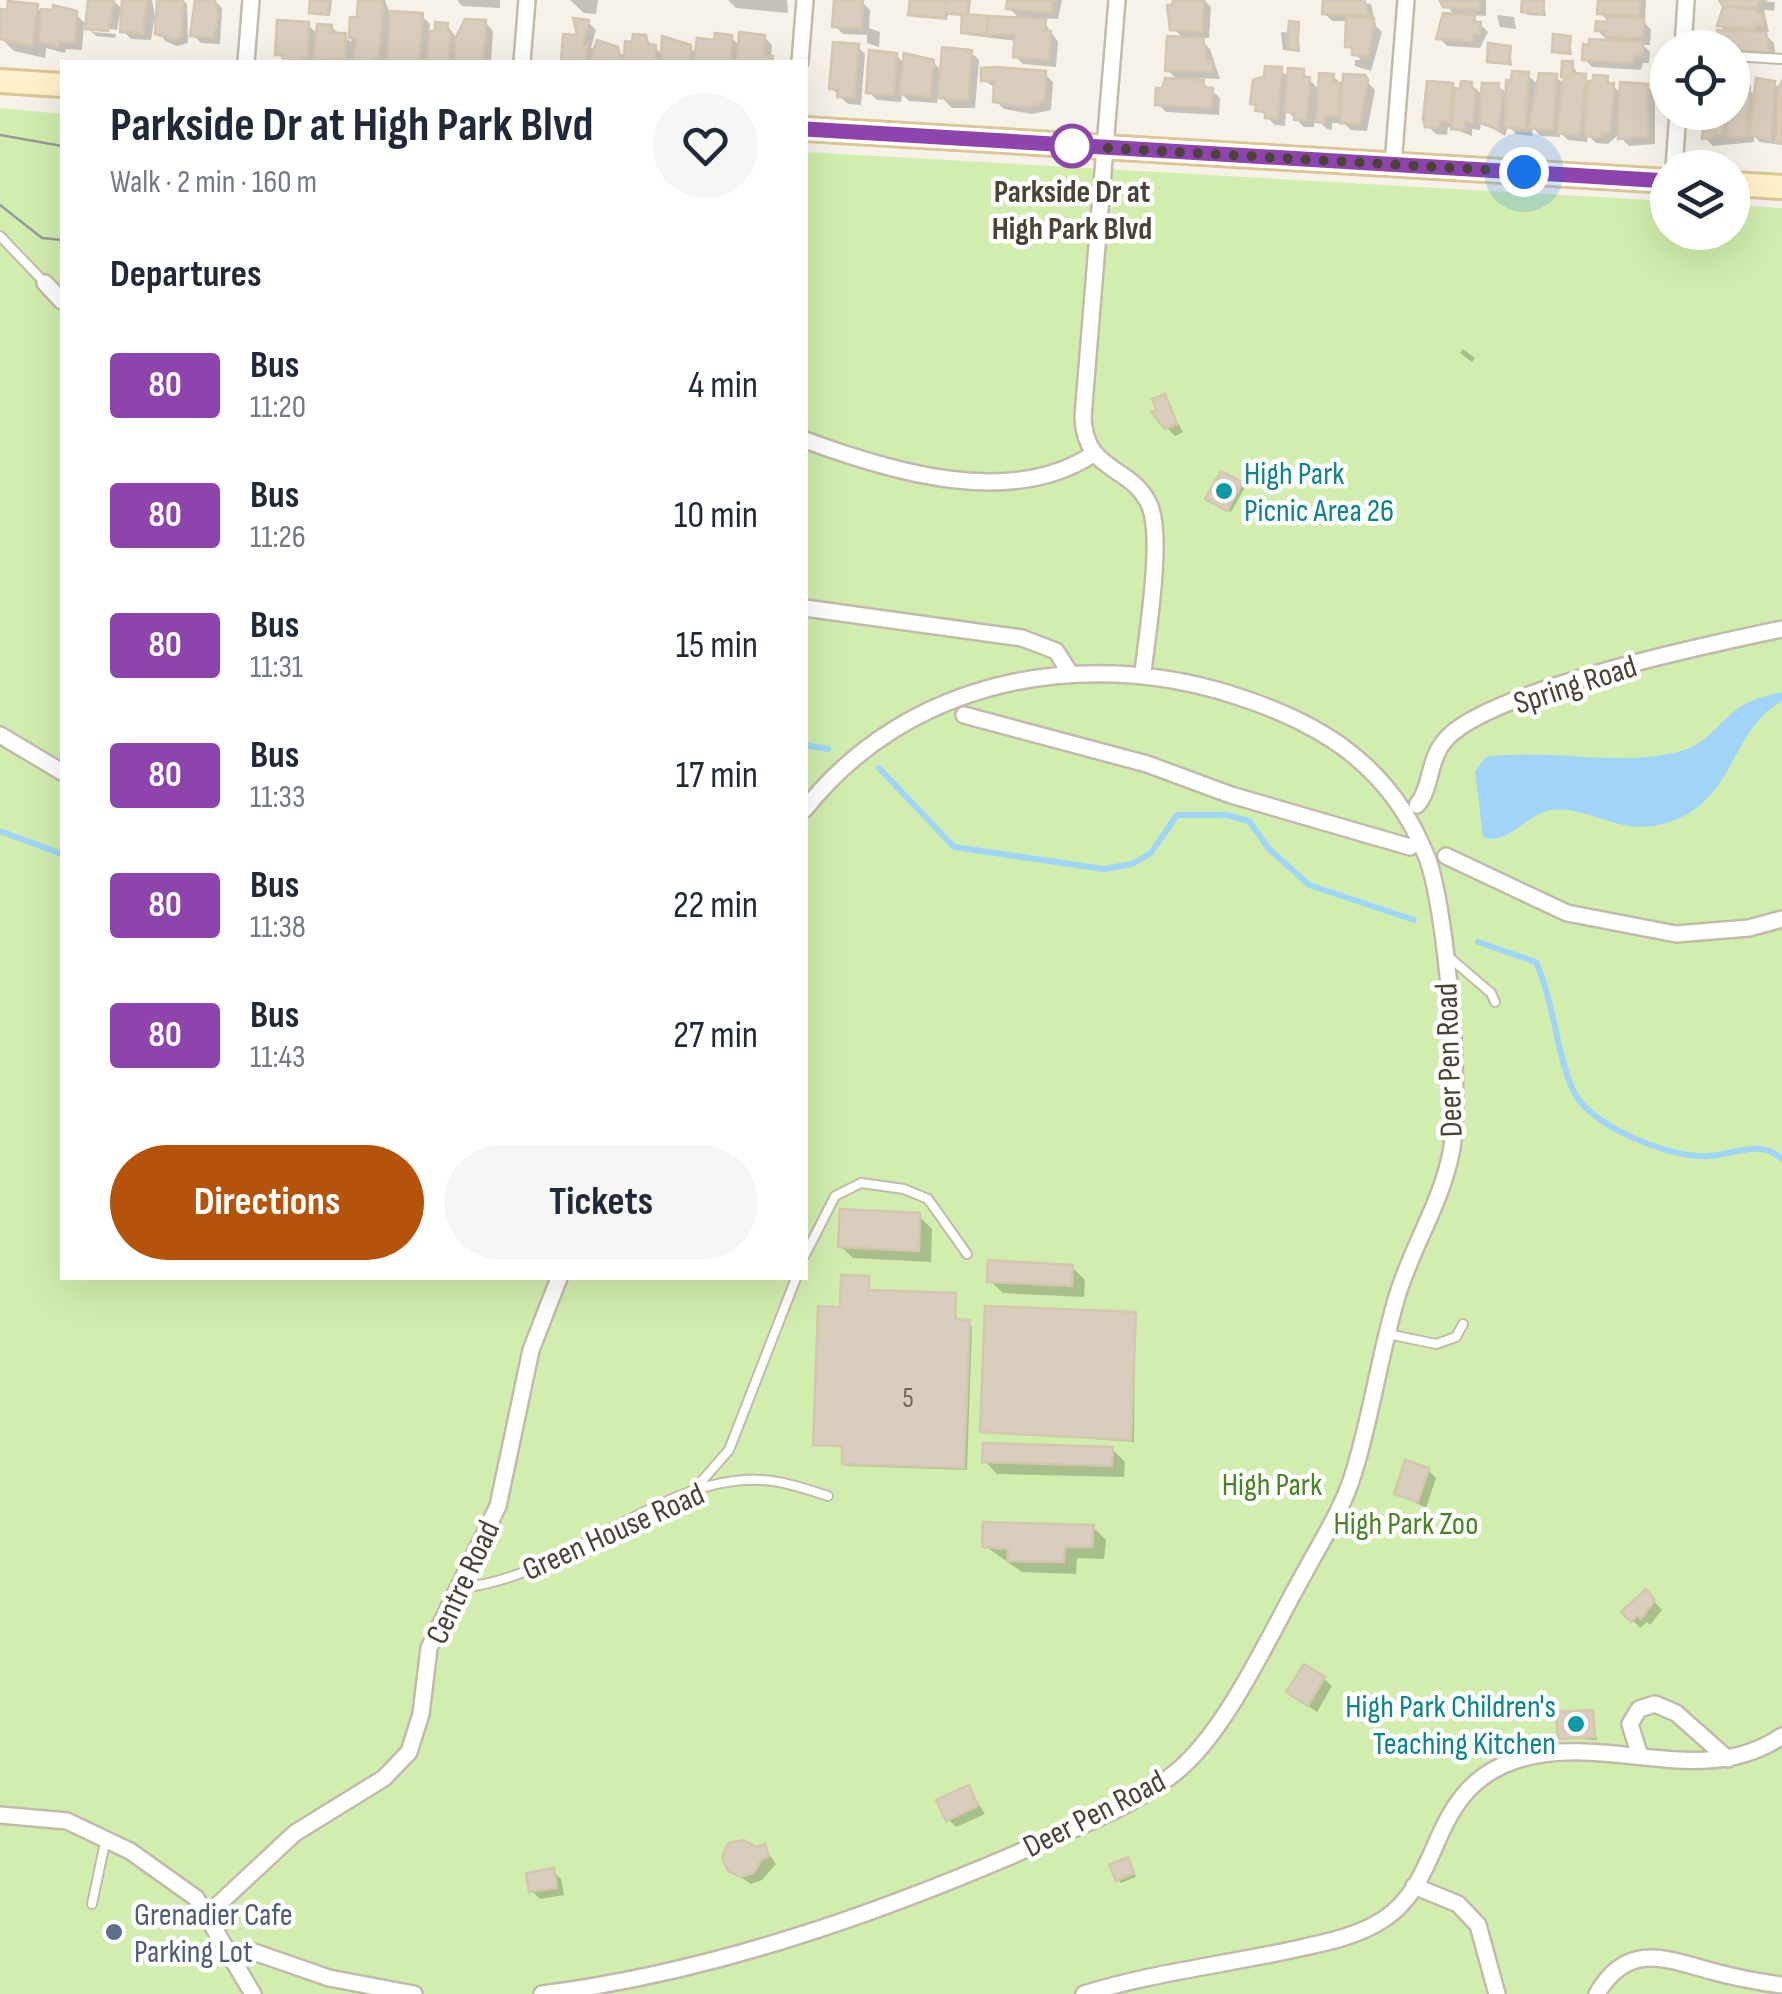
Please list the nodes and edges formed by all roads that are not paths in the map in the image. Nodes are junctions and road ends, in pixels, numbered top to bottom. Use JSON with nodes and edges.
{"nodes":[{"id":1,"x":251,"y":0,"type":"edge"},
{"id":2,"x":527,"y":0,"type":"edge"},
{"id":3,"x":805,"y":0,"type":"edge"},
{"id":4,"x":1117,"y":0,"type":"edge"},
{"id":5,"x":1406,"y":0,"type":"edge"},
{"id":6,"x":1686,"y":0,"type":"edge"},
{"id":7,"x":1684,"y":30,"type":"edge"},
{"id":8,"x":1750,"y":57,"type":"edge"},
{"id":9,"x":1782,"y":59,"type":"edge"},
{"id":10,"x":246,"y":60,"type":"edge"},
{"id":11,"x":522,"y":60,"type":"edge"},
{"id":12,"x":800,"y":60,"type":"edge"},
{"id":13,"x":0,"y":81,"type":"edge"},
{"id":14,"x":60,"y":85,"type":"edge"},
{"id":15,"x":808,"y":130,"type":"edge"},
{"id":16,"x":1104,"y":148,"type":"junction"},
{"id":17,"x":1393,"y":164,"type":"junction"},
{"id":18,"x":1650,"y":179,"type":"edge"},
{"id":19,"x":1750,"y":185,"type":"edge"},
{"id":20,"x":1782,"y":187,"type":"edge"},
{"id":21,"x":0,"y":236,"type":"edge"},
{"id":22,"x":44,"y":283,"type":"joint"},
{"id":23,"x":60,"y":298,"type":"edge"},
{"id":24,"x":808,"y":441,"type":"edge"},
{"id":25,"x":1093,"y":454,"type":"junction"},
{"id":26,"x":808,"y":608,"type":"edge"},
{"id":27,"x":1782,"y":629,"type":"edge"},
{"id":28,"x":1143,"y":672,"type":"junction"},
{"id":29,"x":1070,"y":673,"type":"junction"},
{"id":30,"x":964,"y":715,"type":"dead end"},
{"id":31,"x":0,"y":736,"type":"edge"},
{"id":32,"x":60,"y":771,"type":"edge"},
{"id":33,"x":808,"y":805,"type":"edge"},
{"id":34,"x":1412,"y":811,"type":"junction"},
{"id":35,"x":1410,"y":847,"type":"dead end"},
{"id":36,"x":1446,"y":856,"type":"dead end"},
{"id":37,"x":1782,"y":920,"type":"edge"},
{"id":38,"x":1444,"y":954,"type":"junction"},
{"id":39,"x":1495,"y":1002,"type":"dead end"},
{"id":40,"x":808,"y":1249,"type":"edge"},
{"id":41,"x":967,"y":1254,"type":"dead end"},
{"id":42,"x":558,"y":1280,"type":"edge"},
{"id":43,"x":795,"y":1280,"type":"edge"},
{"id":44,"x":1463,"y":1324,"type":"dead end"},
{"id":45,"x":1388,"y":1334,"type":"junction"},
{"id":46,"x":693,"y":1491,"type":"junction"},
{"id":47,"x":828,"y":1496,"type":"dead end"},
{"id":48,"x":457,"y":1588,"type":"junction"},
{"id":49,"x":1782,"y":1736,"type":"edge"},
{"id":50,"x":1640,"y":1756,"type":"junction"},
{"id":51,"x":1728,"y":1759,"type":"junction"},
{"id":52,"x":0,"y":1815,"type":"edge"},
{"id":53,"x":106,"y":1838,"type":"junction"},
{"id":54,"x":1414,"y":1886,"type":"junction"},
{"id":55,"x":92,"y":1904,"type":"dead end"},
{"id":56,"x":208,"y":1914,"type":"junction"},
{"id":57,"x":232,"y":1960,"type":"junction"},
{"id":58,"x":1782,"y":1985,"type":"edge"},
{"id":59,"x":253,"y":1994,"type":"edge"},
{"id":60,"x":414,"y":1994,"type":"edge"},
{"id":61,"x":542,"y":1994,"type":"edge"},
{"id":62,"x":1084,"y":1994,"type":"edge"},
{"id":63,"x":1497,"y":1994,"type":"edge"},
{"id":64,"x":1597,"y":1994,"type":"edge"}],
"edges":[{"from":1,"to":10,"type":"street"},
{"from":2,"to":11,"type":"street"},
{"from":3,"to":12,"type":"street"},
{"from":4,"to":16,"type":"street"},
{"from":5,"to":17,"type":"street"},
{"from":6,"to":7,"type":"street"},
{"from":8,"to":9,"type":"lane"},
{"from":13,"to":14,"type":"main road"},
{"from":15,"to":16,"type":"main road"},
{"from":16,"to":17,"type":"main road"},
{"from":16,"to":25,"type":"street"},
{"from":17,"to":18,"type":"main road"},
{"from":19,"to":20,"type":"main road"},
{"from":21,"to":22,"type":"lane"},
{"from":22,"to":23,"type":"street"},
{"from":24,"to":25,"type":"street"},
{"from":25,"to":28,"type":"street"},
{"from":26,"to":29,"type":"street"},
{"from":27,"to":34,"type":"street","name":"Spring Road"},
{"from":28,"to":29,"type":"street"},
{"from":28,"to":34,"type":"street"},
{"from":29,"to":33,"type":"street"},
{"from":30,"to":35,"type":"street"},
{"from":31,"to":32,"type":"street"},
{"from":34,"to":38,"type":"street","name":"Deer Pen Road"},
{"from":36,"to":37,"type":"street"},
{"from":38,"to":39,"type":"lane","name":"Deer Pen Road"},
{"from":38,"to":45,"type":"street","name":"Deer Pen Road"},
{"from":40,"to":41,"type":"lane"},
{"from":42,"to":48,"type":"street","name":"Centre Road"},
{"from":43,"to":46,"type":"lane"},
{"from":44,"to":45,"type":"lane"},
{"from":45,"to":61,"type":"street","name":"Deer Pen Road"},
{"from":46,"to":47,"type":"lane","name":"Green House Road"},
{"from":46,"to":48,"type":"lane","name":"Green House Road"},
{"from":48,"to":56,"type":"street","name":"Centre Road"},
{"from":49,"to":51,"type":"street"},
{"from":50,"to":51,"type":"street"},
{"from":50,"to":51,"type":"street"},
{"from":50,"to":54,"type":"street"},
{"from":52,"to":53,"type":"street"},
{"from":53,"to":55,"type":"lane"},
{"from":53,"to":56,"type":"street"},
{"from":54,"to":62,"type":"street"},
{"from":54,"to":63,"type":"street"},
{"from":56,"to":57,"type":"street"},
{"from":57,"to":59,"type":"street"},
{"from":57,"to":60,"type":"street"},
{"from":58,"to":64,"type":"street"}]}
